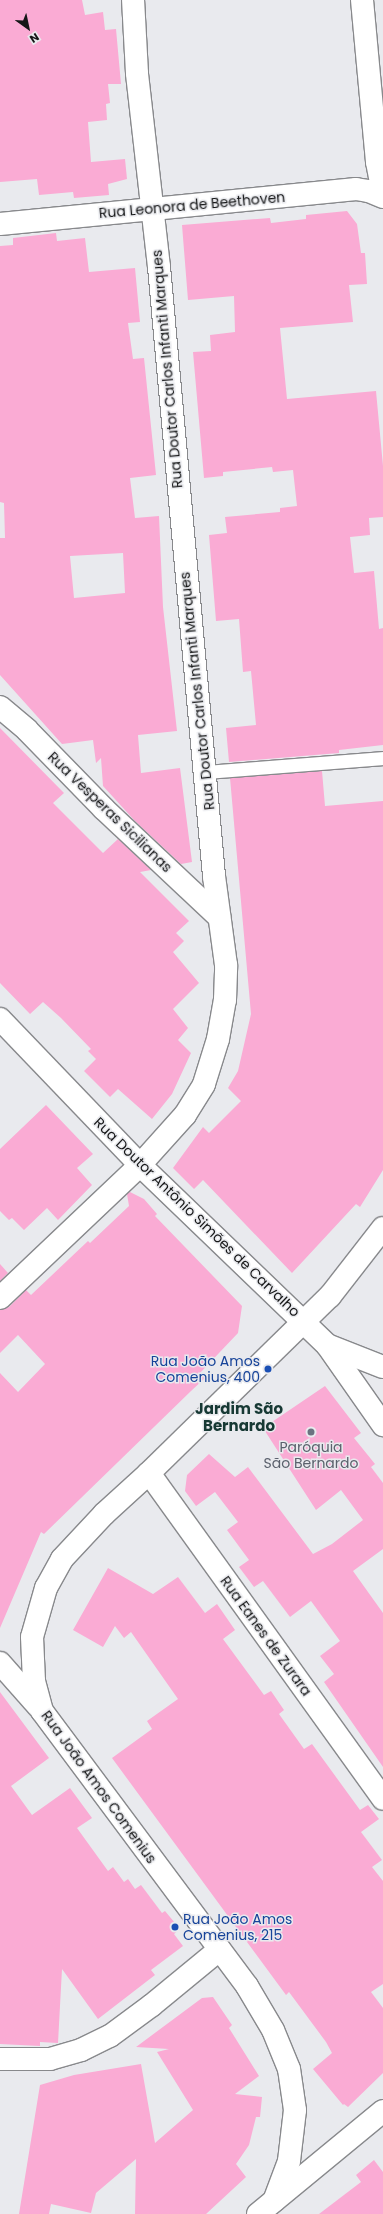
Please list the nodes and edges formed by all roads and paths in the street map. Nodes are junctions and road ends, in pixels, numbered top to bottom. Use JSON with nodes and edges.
{"nodes":[{"id":1,"x":133,"y":0,"type":"edge"},
{"id":2,"x":362,"y":0,"type":"edge"},
{"id":3,"x":383,"y":194,"type":"edge"},
{"id":4,"x":383,"y":197,"type":"edge"},
{"id":5,"x":152,"y":208,"type":"junction"},
{"id":6,"x":0,"y":224,"type":"edge"},
{"id":7,"x":0,"y":707,"type":"edge"},
{"id":8,"x":383,"y":758,"type":"edge"},
{"id":9,"x":206,"y":772,"type":"junction"},
{"id":10,"x":219,"y":917,"type":"junction"},
{"id":11,"x":0,"y":1019,"type":"edge"},
{"id":12,"x":140,"y":1165,"type":"junction"},
{"id":13,"x":383,"y":1228,"type":"edge"},
{"id":14,"x":0,"y":1298,"type":"edge"},
{"id":15,"x":303,"y":1322,"type":"junction"},
{"id":16,"x":327,"y":1345,"type":"junction"},
{"id":17,"x":383,"y":1367,"type":"edge"},
{"id":18,"x":383,"y":1425,"type":"edge"},
{"id":19,"x":149,"y":1473,"type":"junction"},
{"id":20,"x":0,"y":1663,"type":"edge"},
{"id":21,"x":42,"y":1711,"type":"junction"},
{"id":22,"x":383,"y":1799,"type":"edge"},
{"id":23,"x":219,"y":1950,"type":"junction"},
{"id":24,"x":0,"y":2059,"type":"edge"},
{"id":25,"x":383,"y":2111,"type":"edge"},
{"id":26,"x":266,"y":2207,"type":"edge"}],
"edges":[{"from":1,"to":5,"type":"street","name":"Rua Doutor Carlos Infanti Marques"},
{"from":2,"to":3,"type":"street"},
{"from":4,"to":5,"type":"street","name":"Rua Leonora de Beethoven"},
{"from":5,"to":6,"type":"street","name":"Rua Leonora de Beethoven"},
{"from":5,"to":9,"type":"street","name":"Rua Doutor Carlos Infanti Marques"},
{"from":7,"to":10,"type":"street","name":"Rua Vesperas Sicilianas"},
{"from":8,"to":9,"type":"lane"},
{"from":9,"to":10,"type":"street","name":"Rua Doutor Carlos Infanti Marques"},
{"from":10,"to":12,"type":"street","name":"Rua Doutor Carlos Infanti Marques"},
{"from":11,"to":12,"type":"street","name":"Rua Doutor Antônio Simões de Carvalho"},
{"from":12,"to":14,"type":"street","name":"Rua Doutor Carlos Infanti Marques"},
{"from":12,"to":15,"type":"street","name":"Rua Doutor Antônio Simões de Carvalho"},
{"from":13,"to":15,"type":"street","name":"Rua João Amos Comenius"},
{"from":15,"to":16,"type":"street","name":"Rua Doutor Antônio Simões de Carvalho"},
{"from":15,"to":19,"type":"street","name":"Rua João Amos Comenius"},
{"from":16,"to":17,"type":"street"},
{"from":16,"to":18,"type":"street","name":"Rua Doutor Antônio Simões de Carvalho"},
{"from":19,"to":21,"type":"street","name":"Rua João Amos Comenius"},
{"from":19,"to":22,"type":"street","name":"Rua Eanes de Zurara"},
{"from":20,"to":21,"type":"street"},
{"from":21,"to":23,"type":"street","name":"Rua João Amos Comenius"},
{"from":23,"to":24,"type":"street"},
{"from":23,"to":26,"type":"street","name":"Rua João Amos Comenius"},
{"from":25,"to":26,"type":"street"}]}
